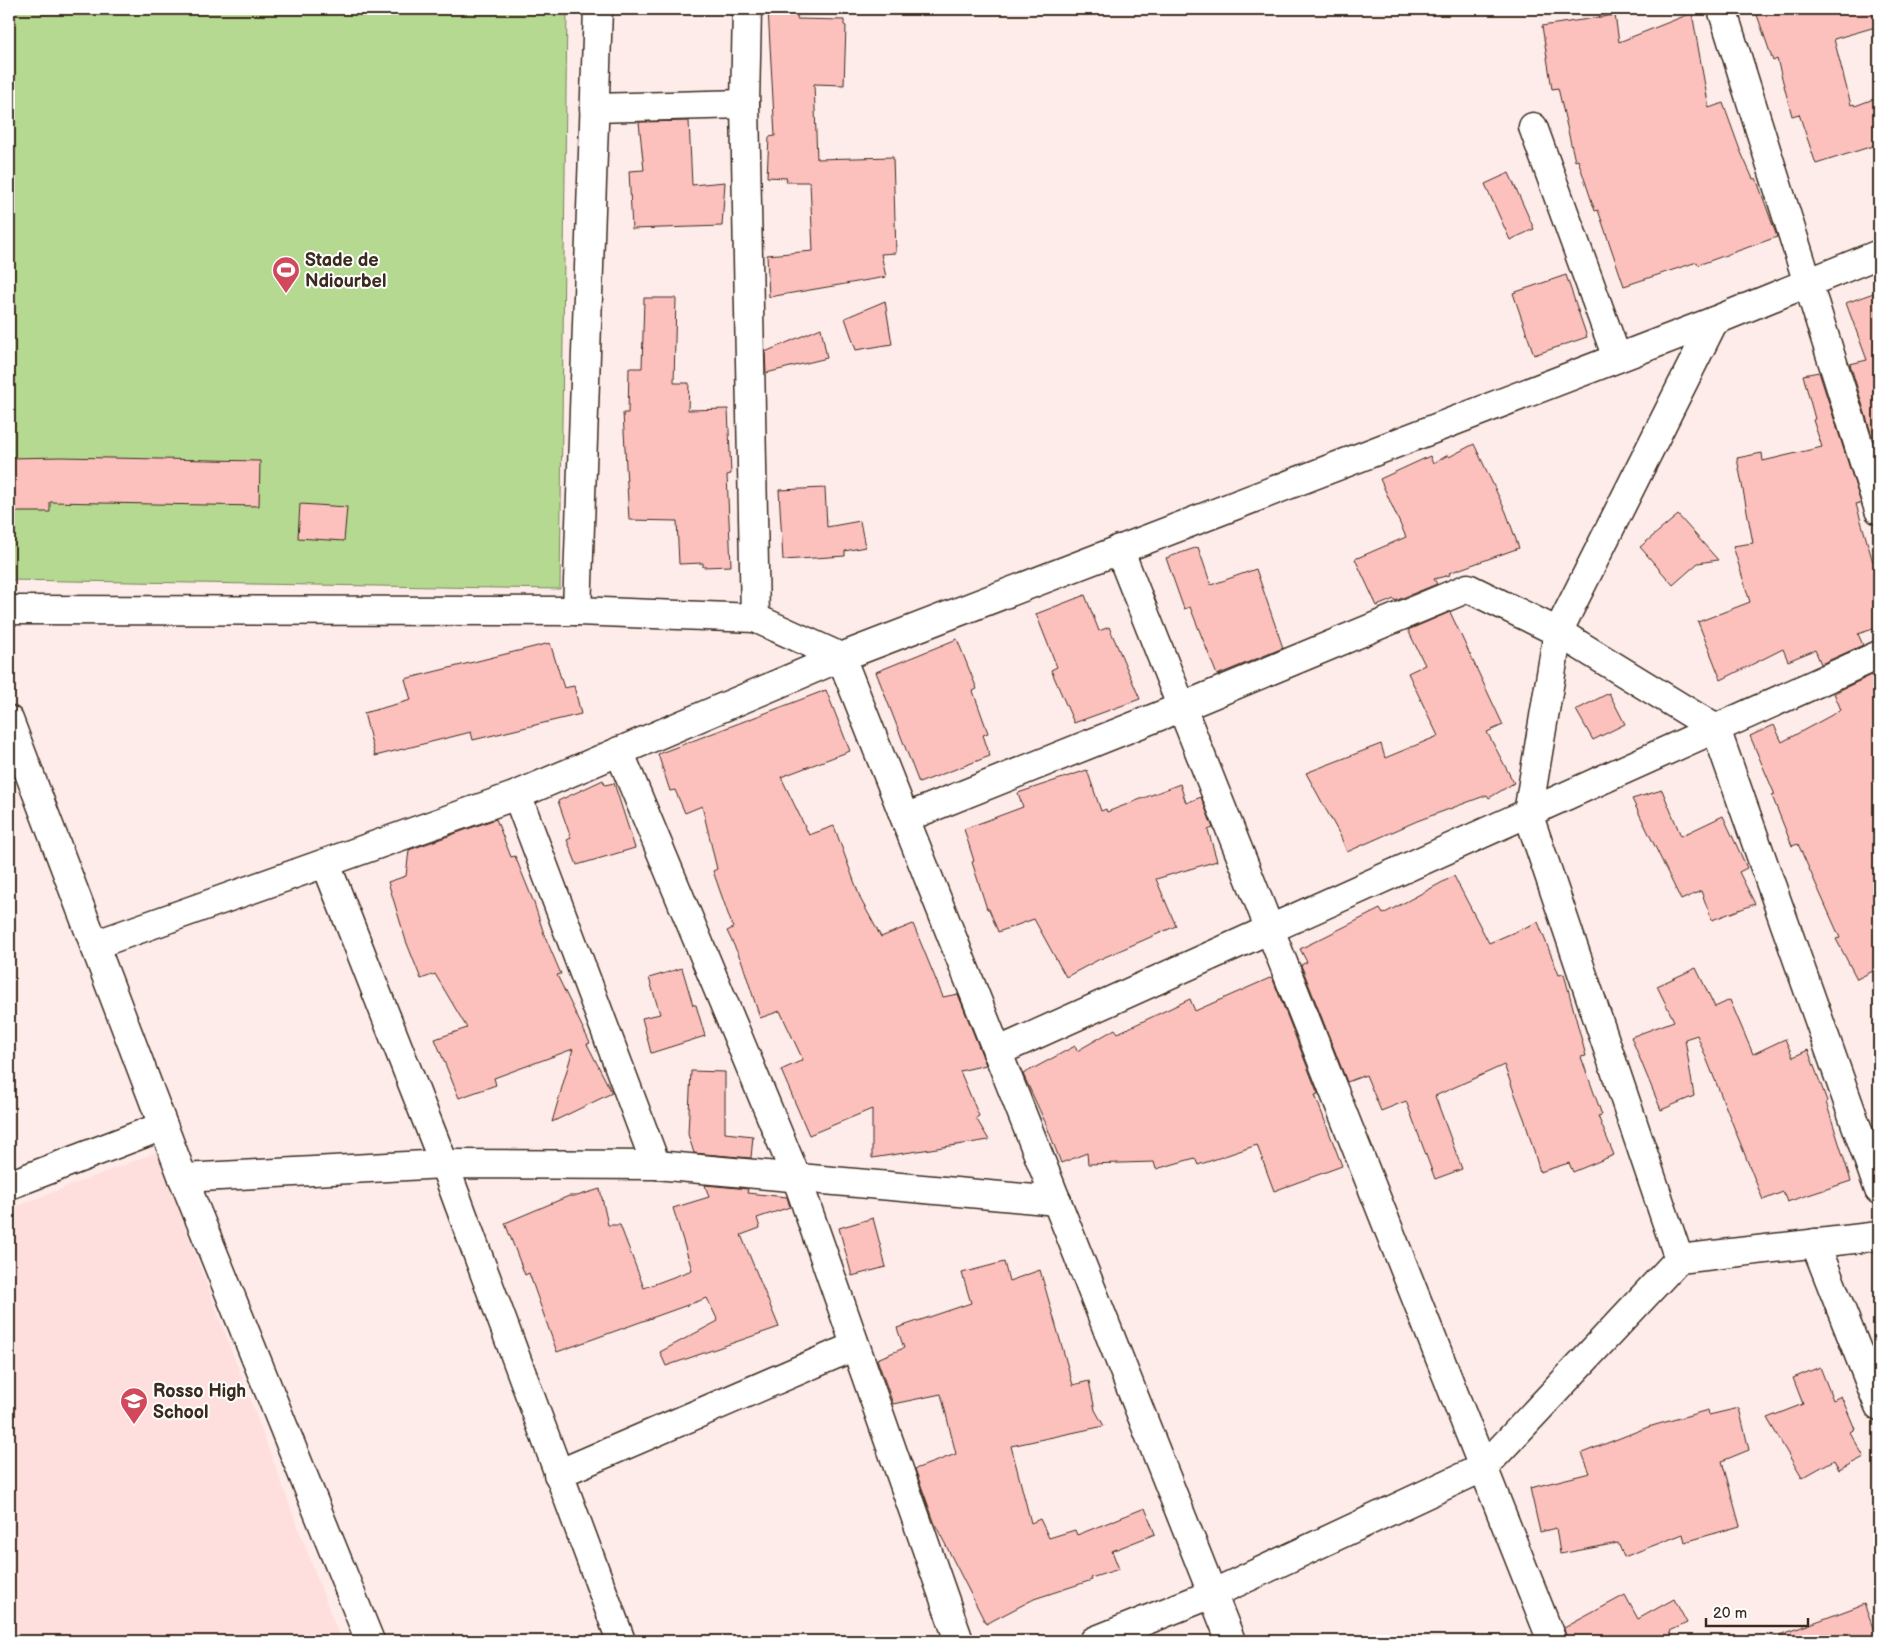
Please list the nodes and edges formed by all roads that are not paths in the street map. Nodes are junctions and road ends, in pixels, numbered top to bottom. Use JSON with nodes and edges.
{"nodes":[{"id":1,"x":598,"y":9,"type":"edge"},
{"id":2,"x":747,"y":9,"type":"edge"},
{"id":3,"x":1722,"y":9,"type":"edge"},
{"id":4,"x":746,"y":104,"type":"junction"},
{"id":5,"x":594,"y":108,"type":"junction"},
{"id":6,"x":1533,"y":127,"type":"dead end"},
{"id":7,"x":1879,"y":254,"type":"edge"},
{"id":8,"x":1808,"y":282,"type":"junction"},
{"id":9,"x":1714,"y":321,"type":"junction"},
{"id":10,"x":1617,"y":358,"type":"junction"},
{"id":11,"x":1879,"y":510,"type":"edge"},
{"id":12,"x":1119,"y":549,"type":"junction"},
{"id":13,"x":9,"y":610,"type":"edge"},
{"id":14,"x":577,"y":611,"type":"junction"},
{"id":15,"x":755,"y":618,"type":"junction"},
{"id":16,"x":1558,"y":632,"type":"junction"},
{"id":17,"x":1879,"y":655,"type":"edge"},
{"id":18,"x":841,"y":657,"type":"junction"},
{"id":19,"x":1182,"y":707,"type":"junction"},
{"id":20,"x":9,"y":720,"type":"edge"},
{"id":21,"x":1716,"y":728,"type":"junction"},
{"id":22,"x":619,"y":751,"type":"junction"},
{"id":23,"x":517,"y":795,"type":"junction"},
{"id":24,"x":1528,"y":813,"type":"junction"},
{"id":25,"x":905,"y":818,"type":"junction"},
{"id":26,"x":326,"y":864,"type":"junction"},
{"id":27,"x":1270,"y":930,"type":"junction"},
{"id":28,"x":94,"y":945,"type":"junction"},
{"id":29,"x":997,"y":1052,"type":"junction"},
{"id":30,"x":163,"y":1126,"type":"junction"},
{"id":31,"x":444,"y":1164,"type":"junction"},
{"id":32,"x":656,"y":1165,"type":"junction"},
{"id":33,"x":182,"y":1178,"type":"junction"},
{"id":34,"x":797,"y":1179,"type":"junction"},
{"id":35,"x":9,"y":1185,"type":"edge"},
{"id":36,"x":1879,"y":1190,"type":"edge"},
{"id":37,"x":1057,"y":1201,"type":"junction"},
{"id":38,"x":1879,"y":1236,"type":"edge"},
{"id":39,"x":1815,"y":1244,"type":"junction"},
{"id":40,"x":1679,"y":1259,"type":"junction"},
{"id":41,"x":855,"y":1346,"type":"junction"},
{"id":42,"x":1879,"y":1406,"type":"edge"},
{"id":43,"x":1484,"y":1467,"type":"junction"},
{"id":44,"x":558,"y":1474,"type":"junction"},
{"id":45,"x":1212,"y":1594,"type":"junction"},
{"id":46,"x":370,"y":1641,"type":"edge"},
{"id":47,"x":621,"y":1641,"type":"edge"},
{"id":48,"x":958,"y":1641,"type":"edge"},
{"id":49,"x":1094,"y":1641,"type":"edge"},
{"id":50,"x":1231,"y":1641,"type":"edge"},
{"id":51,"x":1552,"y":1641,"type":"edge"}],
"edges":[{"from":1,"to":5,"type":"street"},
{"from":2,"to":4,"type":"street"},
{"from":3,"to":8,"type":"street"},
{"from":4,"to":5,"type":"street"},
{"from":4,"to":15,"type":"street"},
{"from":5,"to":14,"type":"street"},
{"from":6,"to":10,"type":"street"},
{"from":7,"to":8,"type":"street"},
{"from":8,"to":9,"type":"street"},
{"from":8,"to":11,"type":"street"},
{"from":9,"to":10,"type":"street"},
{"from":9,"to":16,"type":"street"},
{"from":10,"to":12,"type":"street"},
{"from":12,"to":18,"type":"street"},
{"from":12,"to":19,"type":"street"},
{"from":13,"to":14,"type":"street"},
{"from":14,"to":15,"type":"street"},
{"from":15,"to":18,"type":"street"},
{"from":16,"to":19,"type":"street"},
{"from":16,"to":21,"type":"street"},
{"from":16,"to":24,"type":"street"},
{"from":17,"to":21,"type":"street"},
{"from":18,"to":22,"type":"street"},
{"from":18,"to":25,"type":"street"},
{"from":19,"to":25,"type":"street"},
{"from":19,"to":27,"type":"street"},
{"from":20,"to":28,"type":"street"},
{"from":21,"to":24,"type":"street"},
{"from":21,"to":36,"type":"street"},
{"from":22,"to":23,"type":"street"},
{"from":22,"to":34,"type":"street"},
{"from":23,"to":26,"type":"street"},
{"from":23,"to":32,"type":"street"},
{"from":24,"to":27,"type":"street"},
{"from":24,"to":40,"type":"street"},
{"from":25,"to":29,"type":"street"},
{"from":26,"to":28,"type":"street"},
{"from":26,"to":31,"type":"street"},
{"from":27,"to":29,"type":"street"},
{"from":27,"to":43,"type":"street"},
{"from":28,"to":30,"type":"street"},
{"from":29,"to":37,"type":"street"},
{"from":30,"to":33,"type":"street"},
{"from":30,"to":35,"type":"street"},
{"from":31,"to":32,"type":"street"},
{"from":31,"to":33,"type":"street"},
{"from":31,"to":44,"type":"street"},
{"from":32,"to":34,"type":"street"},
{"from":33,"to":46,"type":"street"},
{"from":34,"to":37,"type":"street"},
{"from":34,"to":41,"type":"street"},
{"from":37,"to":45,"type":"street"},
{"from":38,"to":39,"type":"street"},
{"from":39,"to":40,"type":"street"},
{"from":39,"to":42,"type":"street"},
{"from":40,"to":43,"type":"street"},
{"from":41,"to":44,"type":"street"},
{"from":41,"to":48,"type":"street"},
{"from":43,"to":45,"type":"street"},
{"from":43,"to":51,"type":"street"},
{"from":44,"to":47,"type":"street"},
{"from":45,"to":49,"type":"street"},
{"from":45,"to":50,"type":"street"}]}
